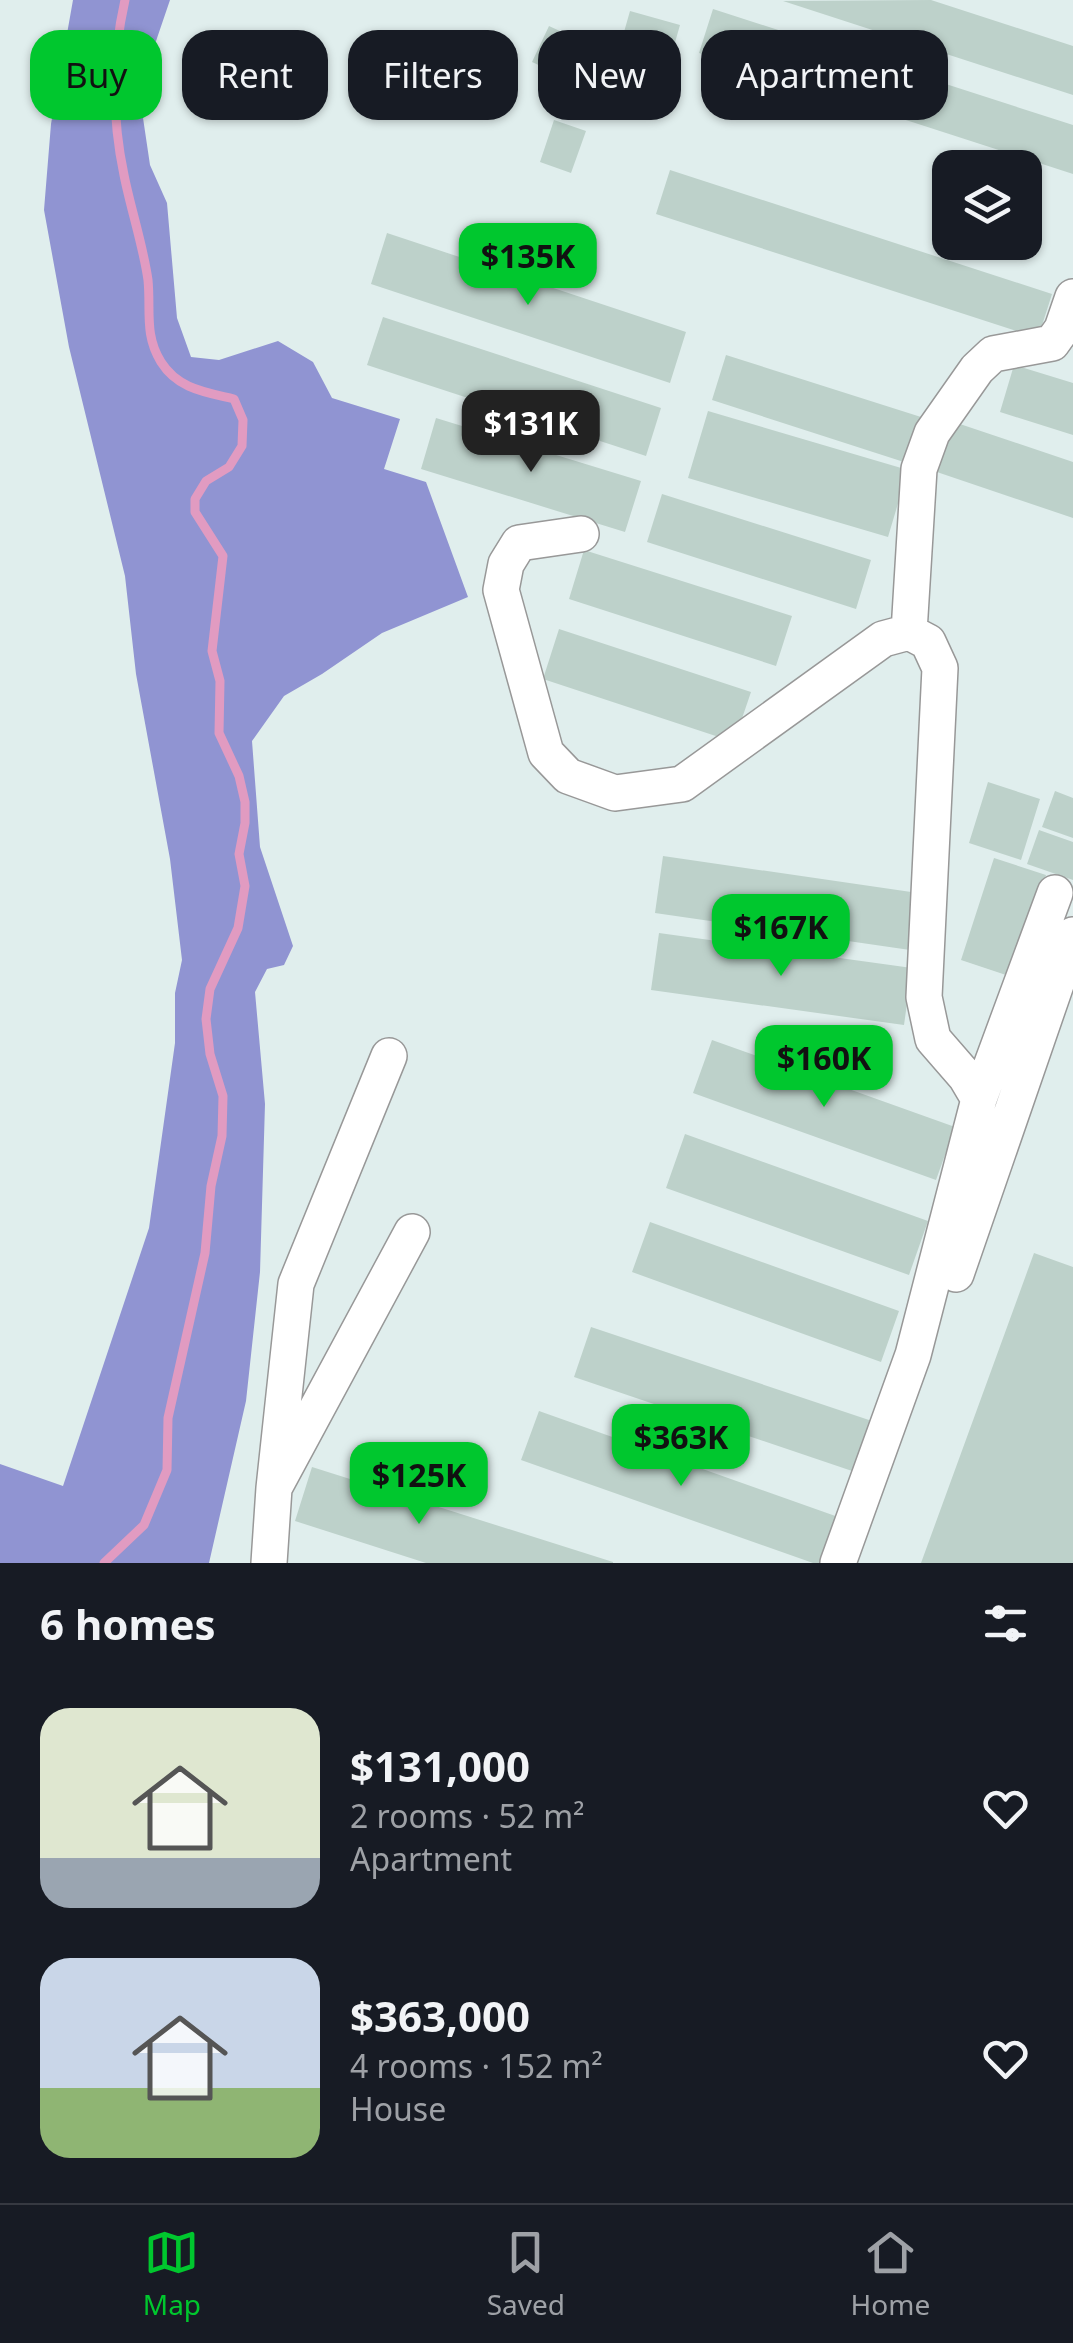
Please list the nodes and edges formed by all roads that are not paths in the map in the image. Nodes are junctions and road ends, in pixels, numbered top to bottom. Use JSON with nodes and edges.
{"nodes":[{"id":1,"x":1073,"y":297,"type":"edge"},
{"id":2,"x":581,"y":534,"type":"dead end"},
{"id":3,"x":909,"y":632,"type":"junction"},
{"id":4,"x":1055,"y":893,"type":"dead end"},
{"id":5,"x":1073,"y":935,"type":"edge"},
{"id":6,"x":389,"y":1056,"type":"dead end"},
{"id":7,"x":980,"y":1100,"type":"junction"},
{"id":8,"x":412,"y":1232,"type":"dead end"},
{"id":9,"x":274,"y":1488,"type":"junction"},
{"id":10,"x":269,"y":1563,"type":"edge"},
{"id":11,"x":838,"y":1563,"type":"edge"},
{"id":12,"x":856,"y":1563,"type":"edge"}],
"edges":[{"from":1,"to":3,"type":"street"},
{"from":2,"to":3,"type":"street"},
{"from":3,"to":7,"type":"street"},
{"from":4,"to":7,"type":"street"},
{"from":5,"to":12,"type":"street"},
{"from":6,"to":9,"type":"street"},
{"from":7,"to":11,"type":"street"},
{"from":8,"to":9,"type":"street"},
{"from":9,"to":10,"type":"street"}]}
